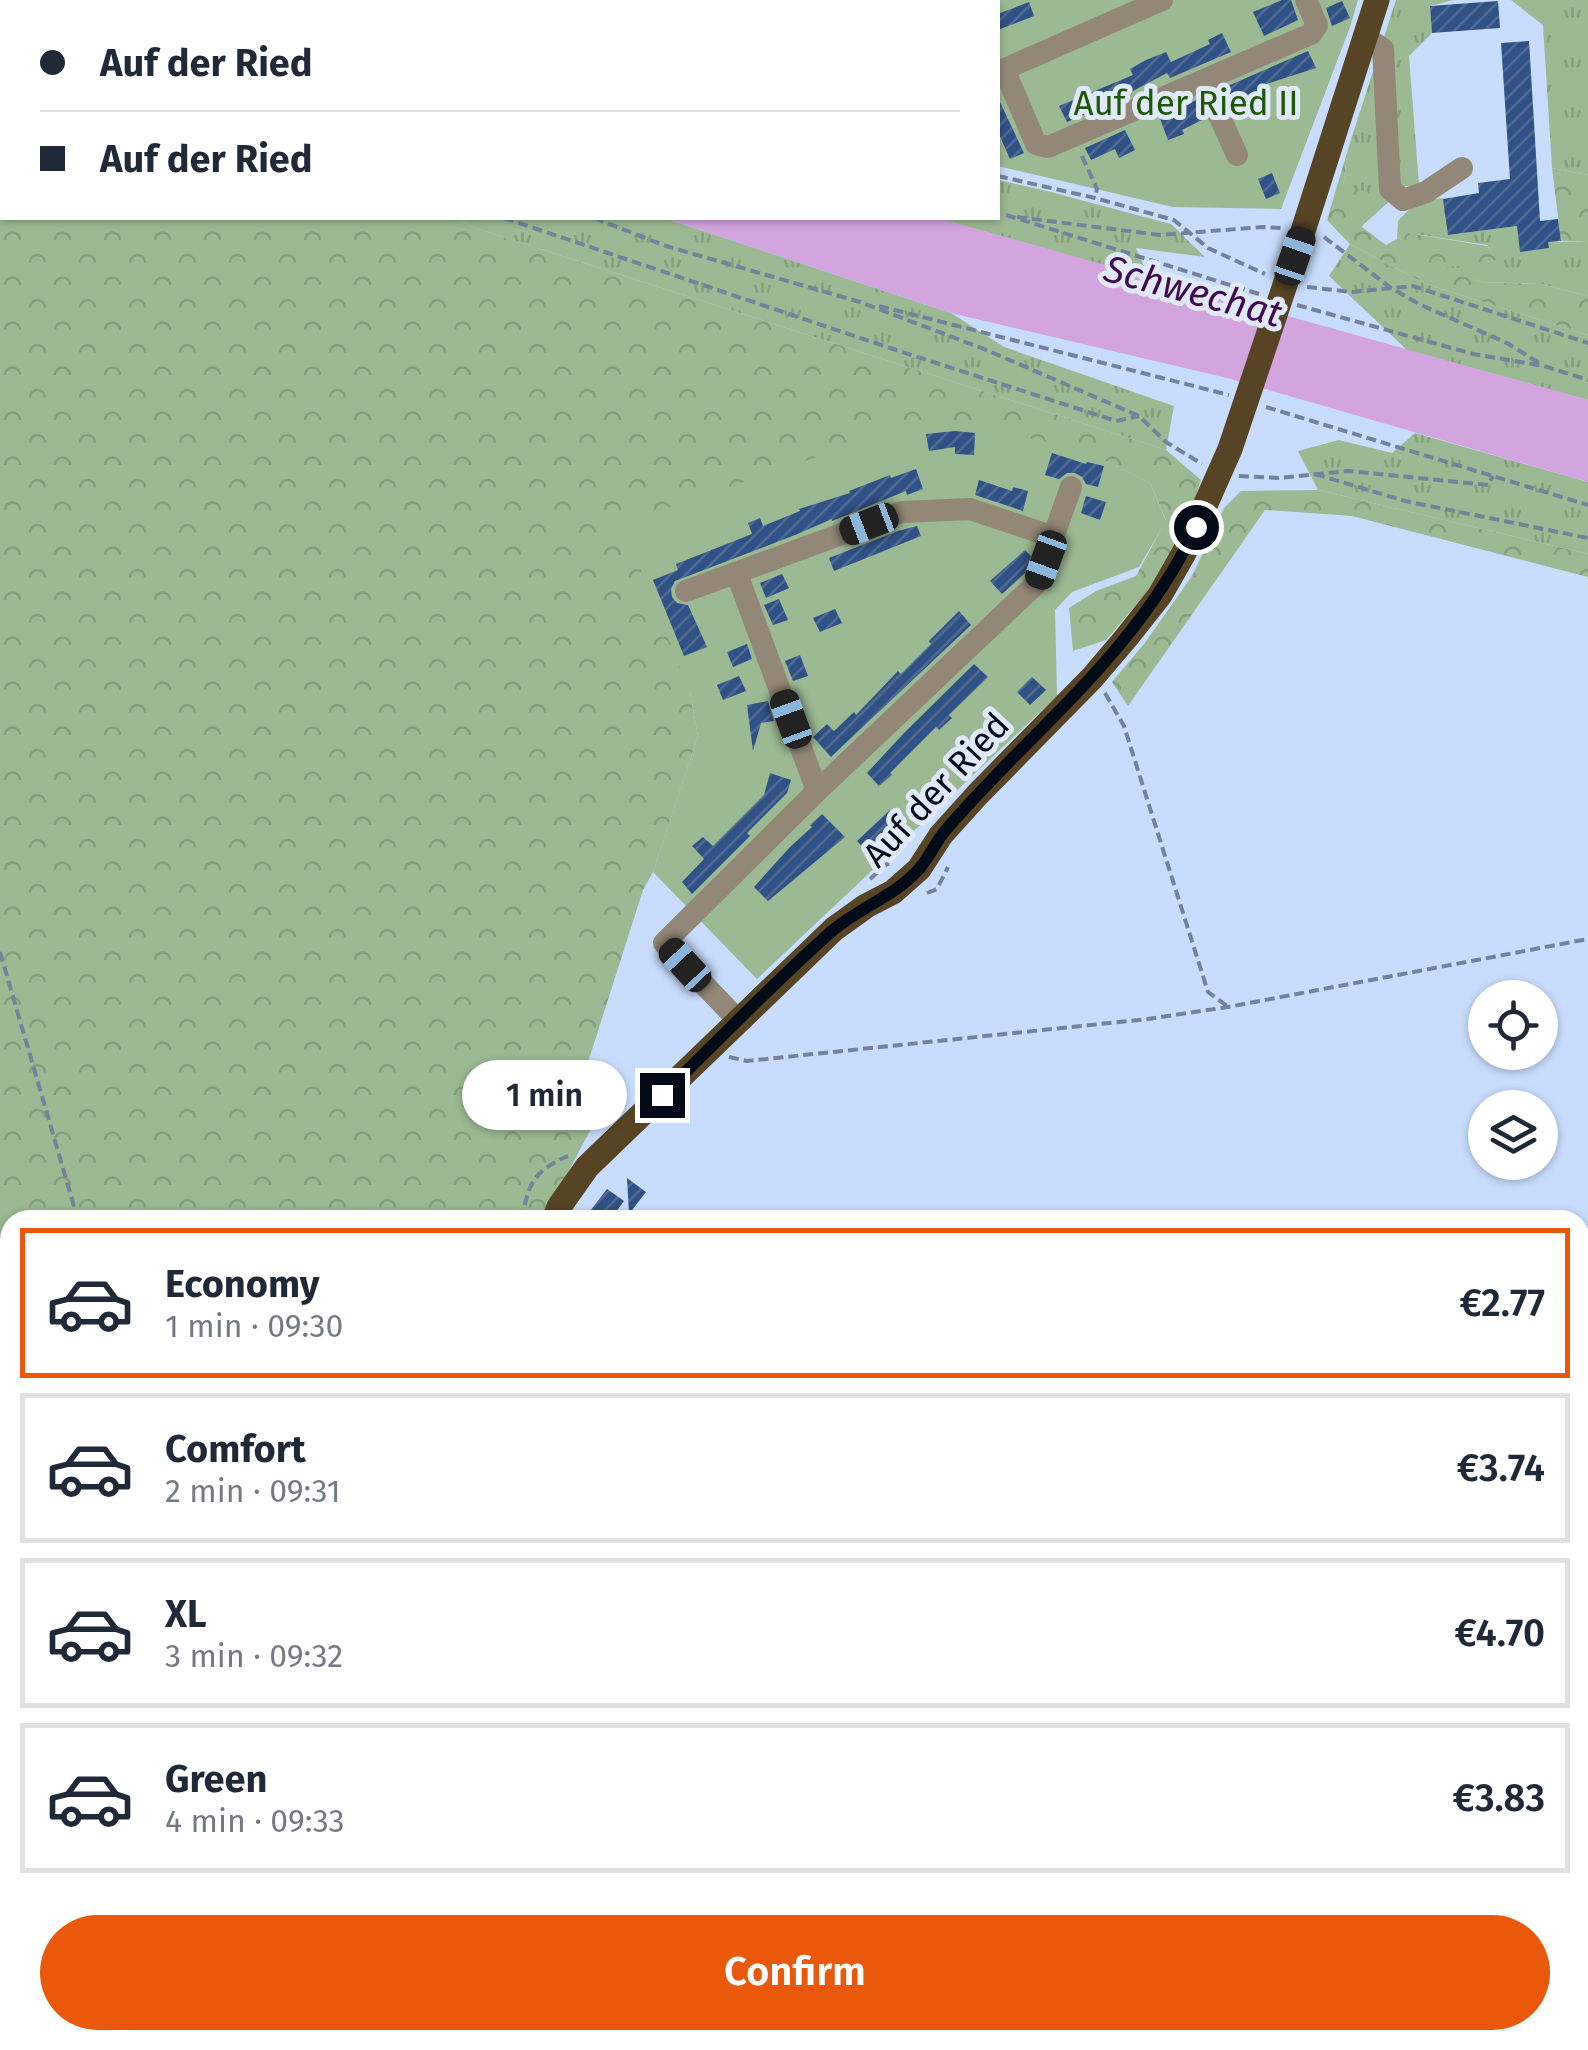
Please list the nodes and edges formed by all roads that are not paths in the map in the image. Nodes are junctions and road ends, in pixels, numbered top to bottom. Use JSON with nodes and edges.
{"nodes":[{"id":1,"x":1162,"y":0,"type":"edge"},
{"id":2,"x":1306,"y":0,"type":"edge"},
{"id":3,"x":1377,"y":0,"type":"edge"},
{"id":4,"x":1366,"y":37,"type":"junction"},
{"id":5,"x":1001,"y":71,"type":"edge"},
{"id":6,"x":1204,"y":82,"type":"junction"},
{"id":7,"x":1237,"y":155,"type":"dead end"},
{"id":8,"x":1462,"y":168,"type":"dead end"},
{"id":9,"x":1071,"y":487,"type":"dead end"},
{"id":10,"x":1054,"y":537,"type":"junction"},
{"id":11,"x":738,"y":574,"type":"junction"},
{"id":12,"x":686,"y":591,"type":"dead end"},
{"id":13,"x":817,"y":791,"type":"junction"},
{"id":14,"x":738,"y":1021,"type":"junction"},
{"id":15,"x":558,"y":1210,"type":"edge"}],
"edges":[{"from":1,"to":5,"type":"street"},
{"from":2,"to":6,"type":"street"},
{"from":3,"to":4,"type":"main road"},
{"from":4,"to":8,"type":"street"},
{"from":4,"to":14,"type":"main road","name":"Auf der Ried"},
{"from":5,"to":6,"type":"street"},
{"from":6,"to":7,"type":"street"},
{"from":9,"to":10,"type":"street"},
{"from":10,"to":11,"type":"street"},
{"from":10,"to":13,"type":"street"},
{"from":11,"to":12,"type":"street"},
{"from":11,"to":13,"type":"street"},
{"from":13,"to":14,"type":"street"},
{"from":14,"to":15,"type":"main road","name":"Auf der Ried"}]}
